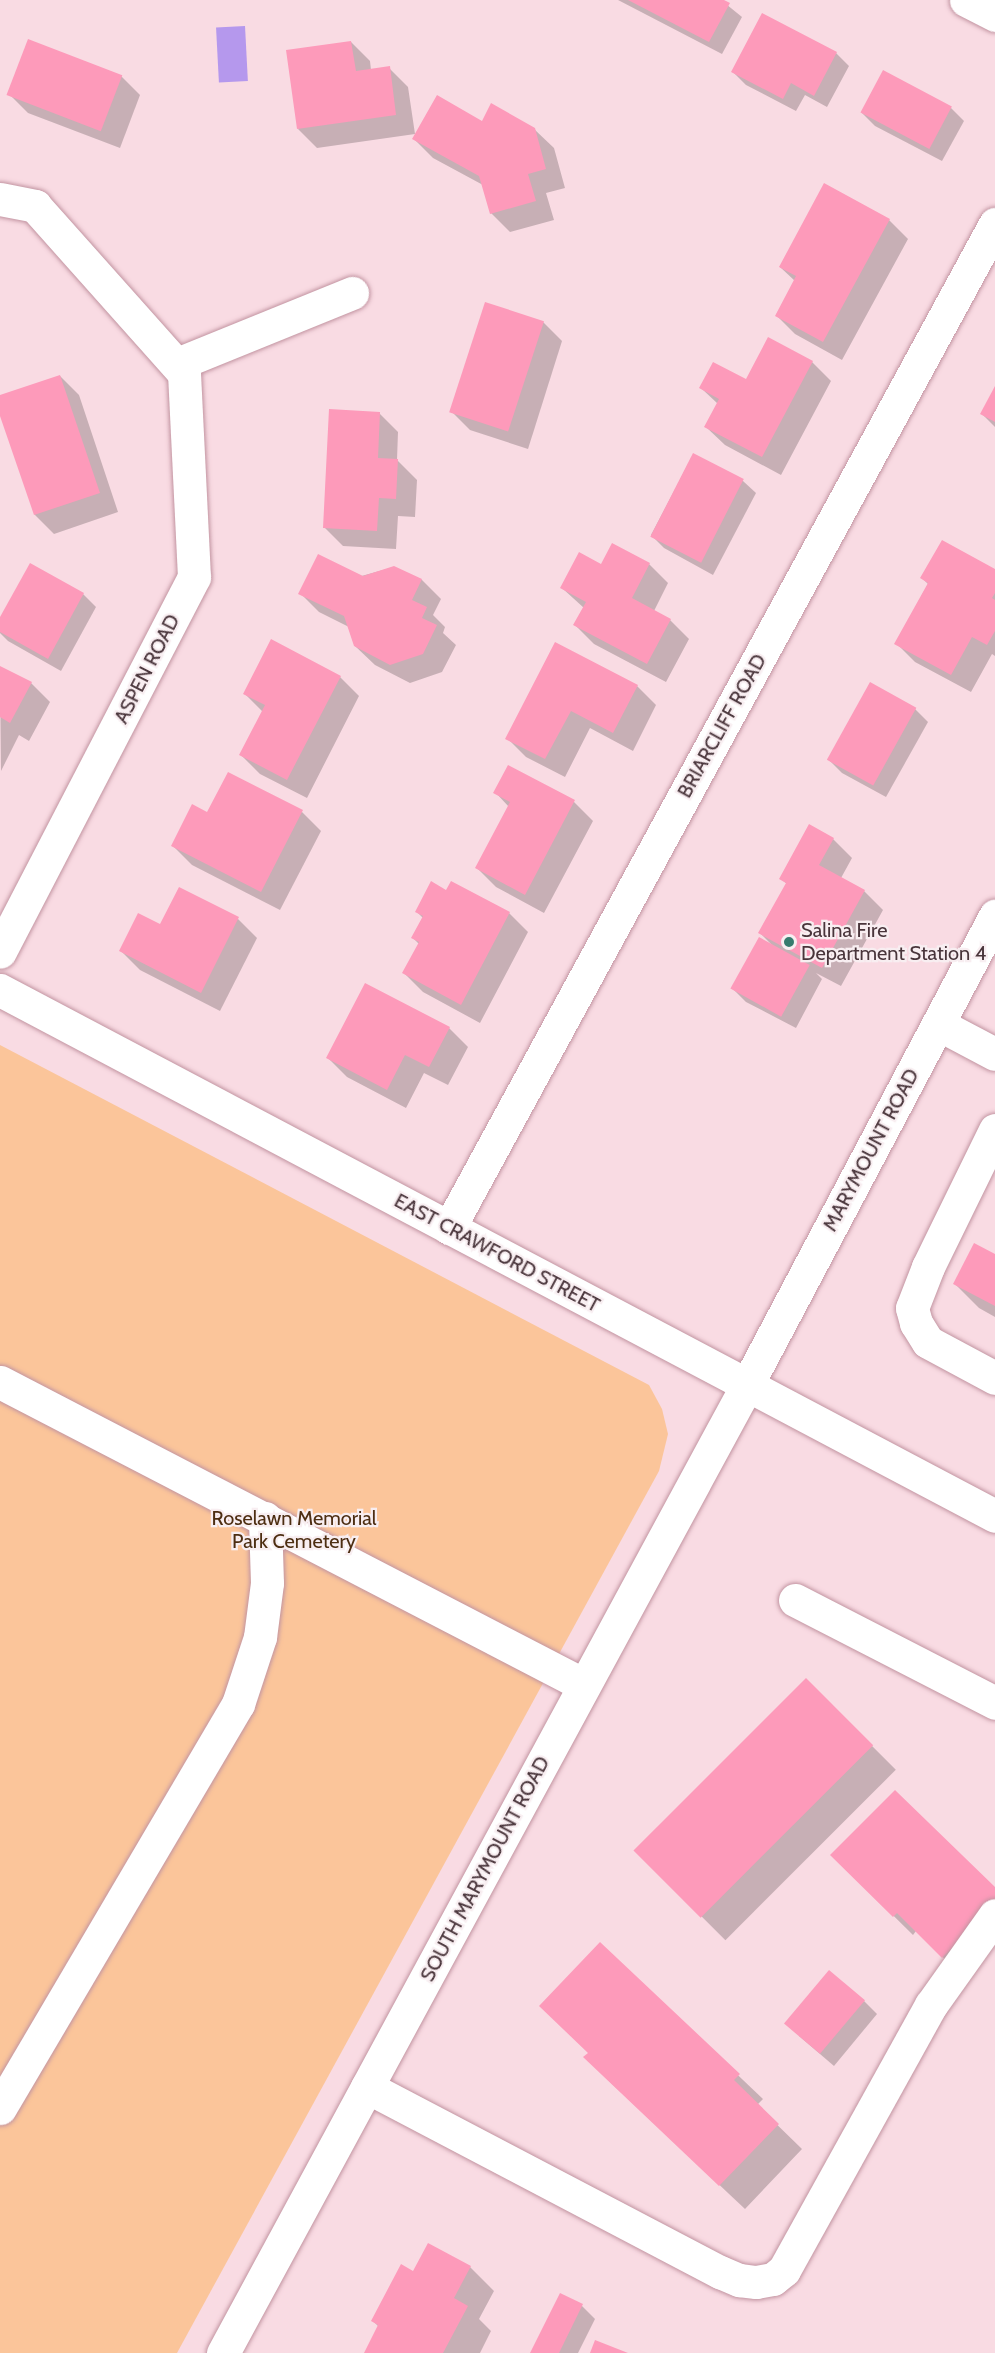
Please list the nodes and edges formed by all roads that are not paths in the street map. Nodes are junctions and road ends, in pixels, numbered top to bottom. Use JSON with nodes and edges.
{"nodes":[{"id":1,"x":966,"y":0,"type":"edge"},
{"id":2,"x":995,"y":15,"type":"edge"},
{"id":3,"x":0,"y":199,"type":"edge"},
{"id":4,"x":995,"y":224,"type":"edge"},
{"id":5,"x":352,"y":293,"type":"dead end"},
{"id":6,"x":177,"y":364,"type":"junction"},
{"id":7,"x":995,"y":916,"type":"edge"},
{"id":8,"x":0,"y":952,"type":"edge"},
{"id":9,"x":0,"y":990,"type":"edge"},
{"id":10,"x":938,"y":1024,"type":"junction"},
{"id":11,"x":995,"y":1054,"type":"edge"},
{"id":12,"x":995,"y":1130,"type":"edge"},
{"id":13,"x":449,"y":1228,"type":"junction"},
{"id":14,"x":995,"y":1378,"type":"edge"},
{"id":15,"x":0,"y":1382,"type":"edge"},
{"id":16,"x":747,"y":1384,"type":"junction"},
{"id":17,"x":995,"y":1516,"type":"edge"},
{"id":18,"x":265,"y":1518,"type":"junction"},
{"id":19,"x":795,"y":1600,"type":"dead end"},
{"id":20,"x":584,"y":1685,"type":"junction"},
{"id":21,"x":995,"y":1703,"type":"edge"},
{"id":22,"x":995,"y":1915,"type":"edge"},
{"id":23,"x":367,"y":2087,"type":"junction"},
{"id":24,"x":0,"y":2108,"type":"edge"},
{"id":25,"x":223,"y":2353,"type":"edge"}],
"edges":[{"from":1,"to":2,"type":"street"},
{"from":3,"to":6,"type":"street","name":"ASPEN ROAD"},
{"from":4,"to":13,"type":"street","name":"BRIARCLIFF ROAD"},
{"from":5,"to":6,"type":"street"},
{"from":6,"to":8,"type":"street","name":"ASPEN ROAD"},
{"from":7,"to":10,"type":"street","name":"MARYMOUNT ROAD"},
{"from":9,"to":13,"type":"street","name":"EAST CRAWFORD STREET"},
{"from":10,"to":11,"type":"street"},
{"from":10,"to":16,"type":"street","name":"MARYMOUNT ROAD"},
{"from":12,"to":14,"type":"street"},
{"from":13,"to":16,"type":"street","name":"EAST CRAWFORD STREET"},
{"from":15,"to":18,"type":"street"},
{"from":16,"to":17,"type":"street","name":"EAST CRAWFORD STREET"},
{"from":16,"to":20,"type":"street","name":"SOUTH MARYMOUNT ROAD"},
{"from":18,"to":20,"type":"street"},
{"from":18,"to":24,"type":"street"},
{"from":19,"to":21,"type":"street"},
{"from":20,"to":23,"type":"street","name":"SOUTH MARYMOUNT ROAD"},
{"from":22,"to":23,"type":"street"},
{"from":23,"to":25,"type":"street","name":"SOUTH MARYMOUNT ROAD"}]}
